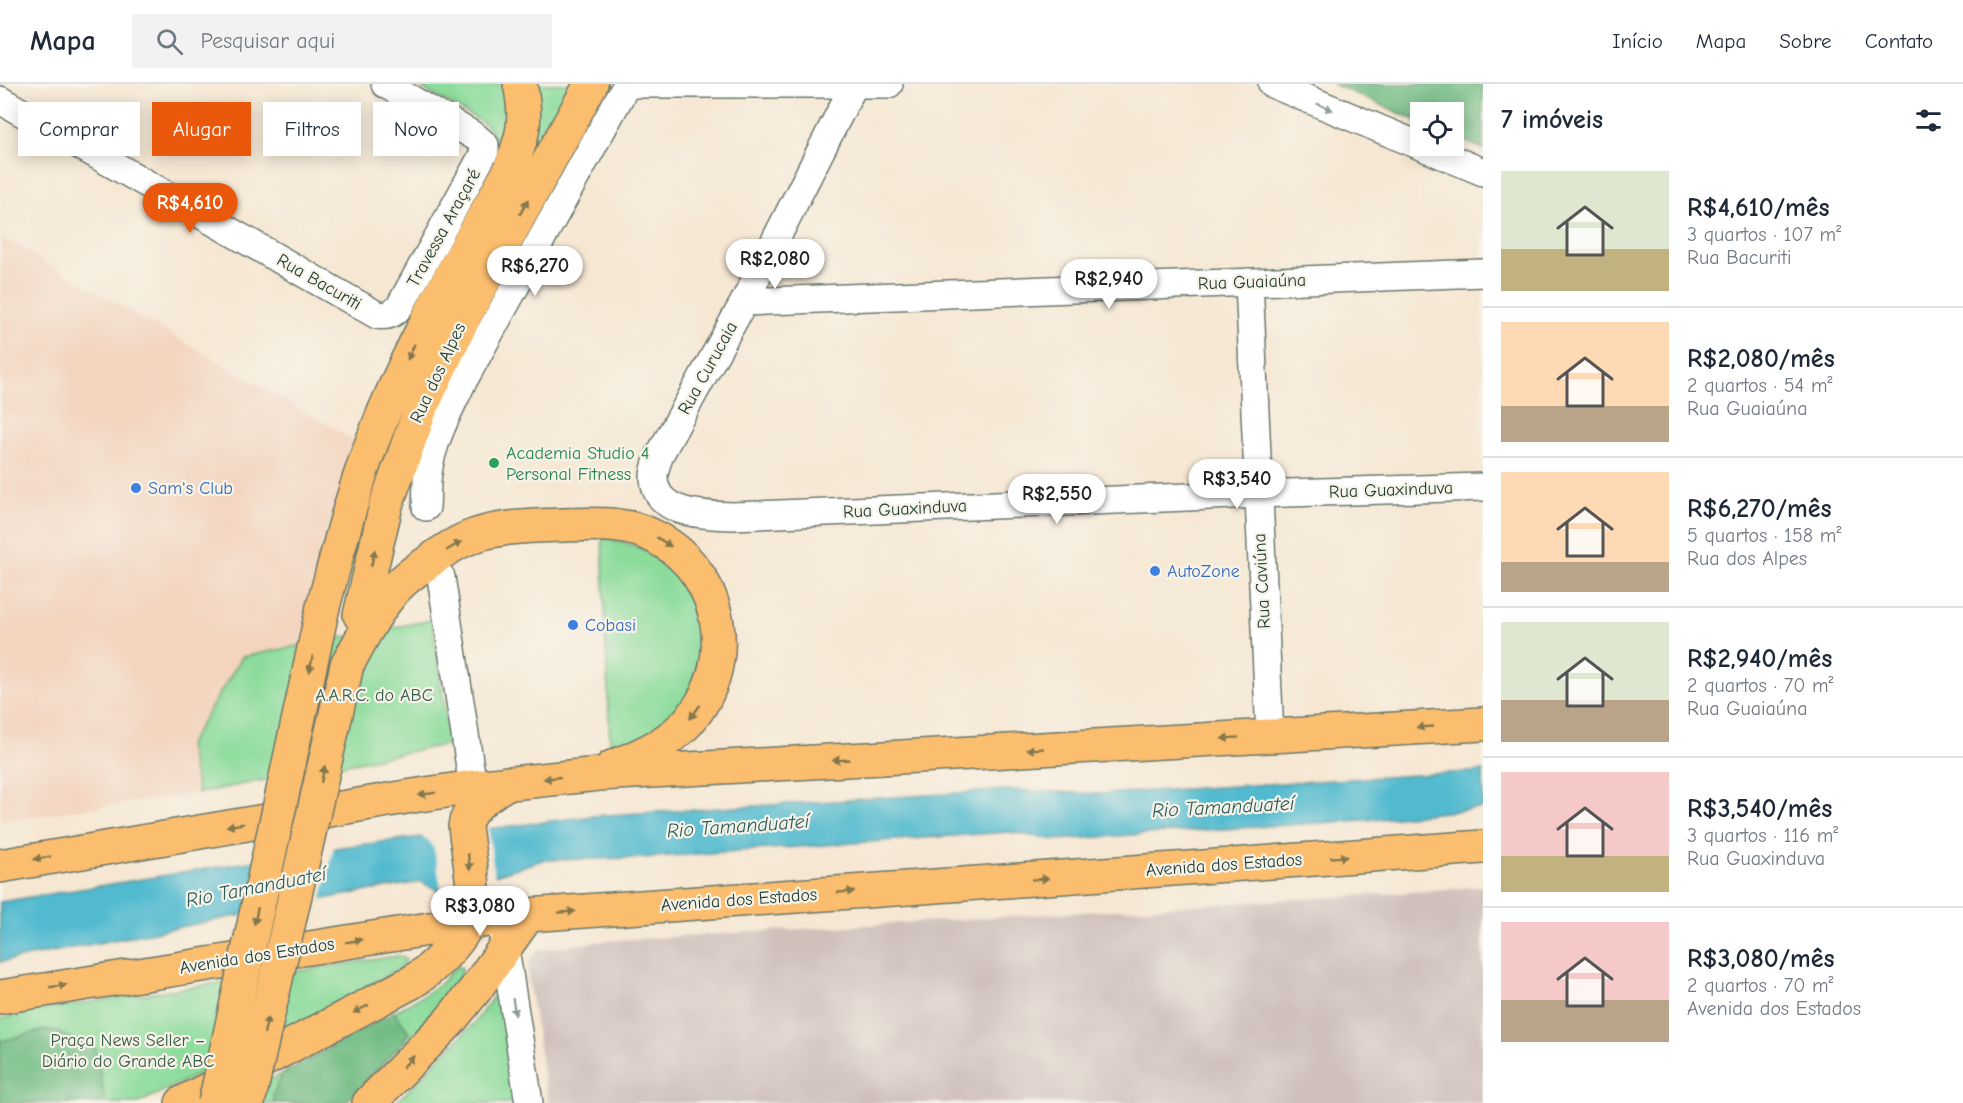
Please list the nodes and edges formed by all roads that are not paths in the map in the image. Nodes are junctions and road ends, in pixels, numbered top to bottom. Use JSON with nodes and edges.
{"nodes":[{"id":1,"x":385,"y":84,"type":"edge"},
{"id":2,"x":520,"y":84,"type":"edge"},
{"id":3,"x":591,"y":84,"type":"edge"},
{"id":4,"x":627,"y":84,"type":"edge"},
{"id":5,"x":889,"y":84,"type":"edge"},
{"id":6,"x":1272,"y":84,"type":"edge"},
{"id":7,"x":854,"y":85,"type":"edge"},
{"id":8,"x":0,"y":100,"type":"edge"},
{"id":9,"x":1483,"y":172,"type":"edge"},
{"id":10,"x":1480,"y":270,"type":"edge"},
{"id":11,"x":1249,"y":282,"type":"junction"},
{"id":12,"x":744,"y":302,"type":"junction"},
{"id":13,"x":390,"y":314,"type":"joint"},
{"id":14,"x":1483,"y":487,"type":"edge"},
{"id":15,"x":659,"y":492,"type":"joint"},
{"id":16,"x":1258,"y":494,"type":"junction"},
{"id":17,"x":426,"y":507,"type":"dead end"},
{"id":18,"x":441,"y":577,"type":"dead end"},
{"id":19,"x":347,"y":665,"type":"junction"},
{"id":20,"x":1483,"y":724,"type":"edge"},
{"id":21,"x":1270,"y":736,"type":"junction"},
{"id":22,"x":599,"y":774,"type":"junction"},
{"id":23,"x":506,"y":783,"type":"junction"},
{"id":24,"x":473,"y":787,"type":"junction"},
{"id":25,"x":1483,"y":847,"type":"edge"},
{"id":26,"x":0,"y":866,"type":"edge"},
{"id":27,"x":470,"y":910,"type":"junction"},
{"id":28,"x":511,"y":927,"type":"junction"},
{"id":29,"x":0,"y":997,"type":"edge"},
{"id":30,"x":182,"y":1103,"type":"edge"},
{"id":31,"x":215,"y":1103,"type":"edge"},
{"id":32,"x":248,"y":1103,"type":"edge"},
{"id":33,"x":369,"y":1103,"type":"edge"},
{"id":34,"x":529,"y":1103,"type":"edge"}],
"edges":[{"from":1,"to":13,"type":"street","name":"Travessa Araçaré"},
{"from":2,"to":31,"type":"main road","one_way":true,"bridge":true},
{"from":19,"to":3,"type":"main road","name":"Rua dos Alpes","one_way":true},
{"from":4,"to":7,"type":"street"},
{"from":4,"to":17,"type":"street","name":"Rua dos Alpes"},
{"from":5,"to":7,"type":"street"},
{"from":6,"to":9,"type":"street","one_way":true},
{"from":7,"to":12,"type":"street","name":"Rua Curucaia"},
{"from":8,"to":13,"type":"street","name":"Rua Bacuriti"},
{"from":10,"to":11,"type":"street","name":"Rua Guaiaúna"},
{"from":11,"to":12,"type":"street","name":"Rua Guaiaúna"},
{"from":11,"to":16,"type":"street","name":"Rua Caviúna"},
{"from":12,"to":15,"type":"street","name":"Rua Curucaia"},
{"from":14,"to":16,"type":"street","name":"Rua Guaxinduva"},
{"from":15,"to":16,"type":"street","name":"Rua Guaxinduva"},
{"from":16,"to":21,"type":"street","name":"Rua Caviúna"},
{"from":18,"to":24,"type":"street"},
{"from":19,"to":22,"type":"main road","one_way":true},
{"from":32,"to":19,"type":"main road","one_way":true,"bridge":true},
{"from":20,"to":21,"type":"main road","one_way":true},
{"from":21,"to":22,"type":"main road","one_way":true},
{"from":22,"to":23,"type":"main road","one_way":true},
{"from":23,"to":24,"type":"main road"},
{"from":23,"to":27,"type":"main road","one_way":true},
{"from":24,"to":26,"type":"main road","one_way":true},
{"from":28,"to":25,"type":"main road","name":"Avenida dos Estados","one_way":true},
{"from":27,"to":28,"type":"main road","name":"Avenida dos Estados"},
{"from":29,"to":27,"type":"main road","name":"Avenida dos Estados","one_way":true},
{"from":27,"to":30,"type":"main road","one_way":true},
{"from":33,"to":28,"type":"main road","one_way":true},
{"from":28,"to":34,"type":"street","one_way":true}]}
